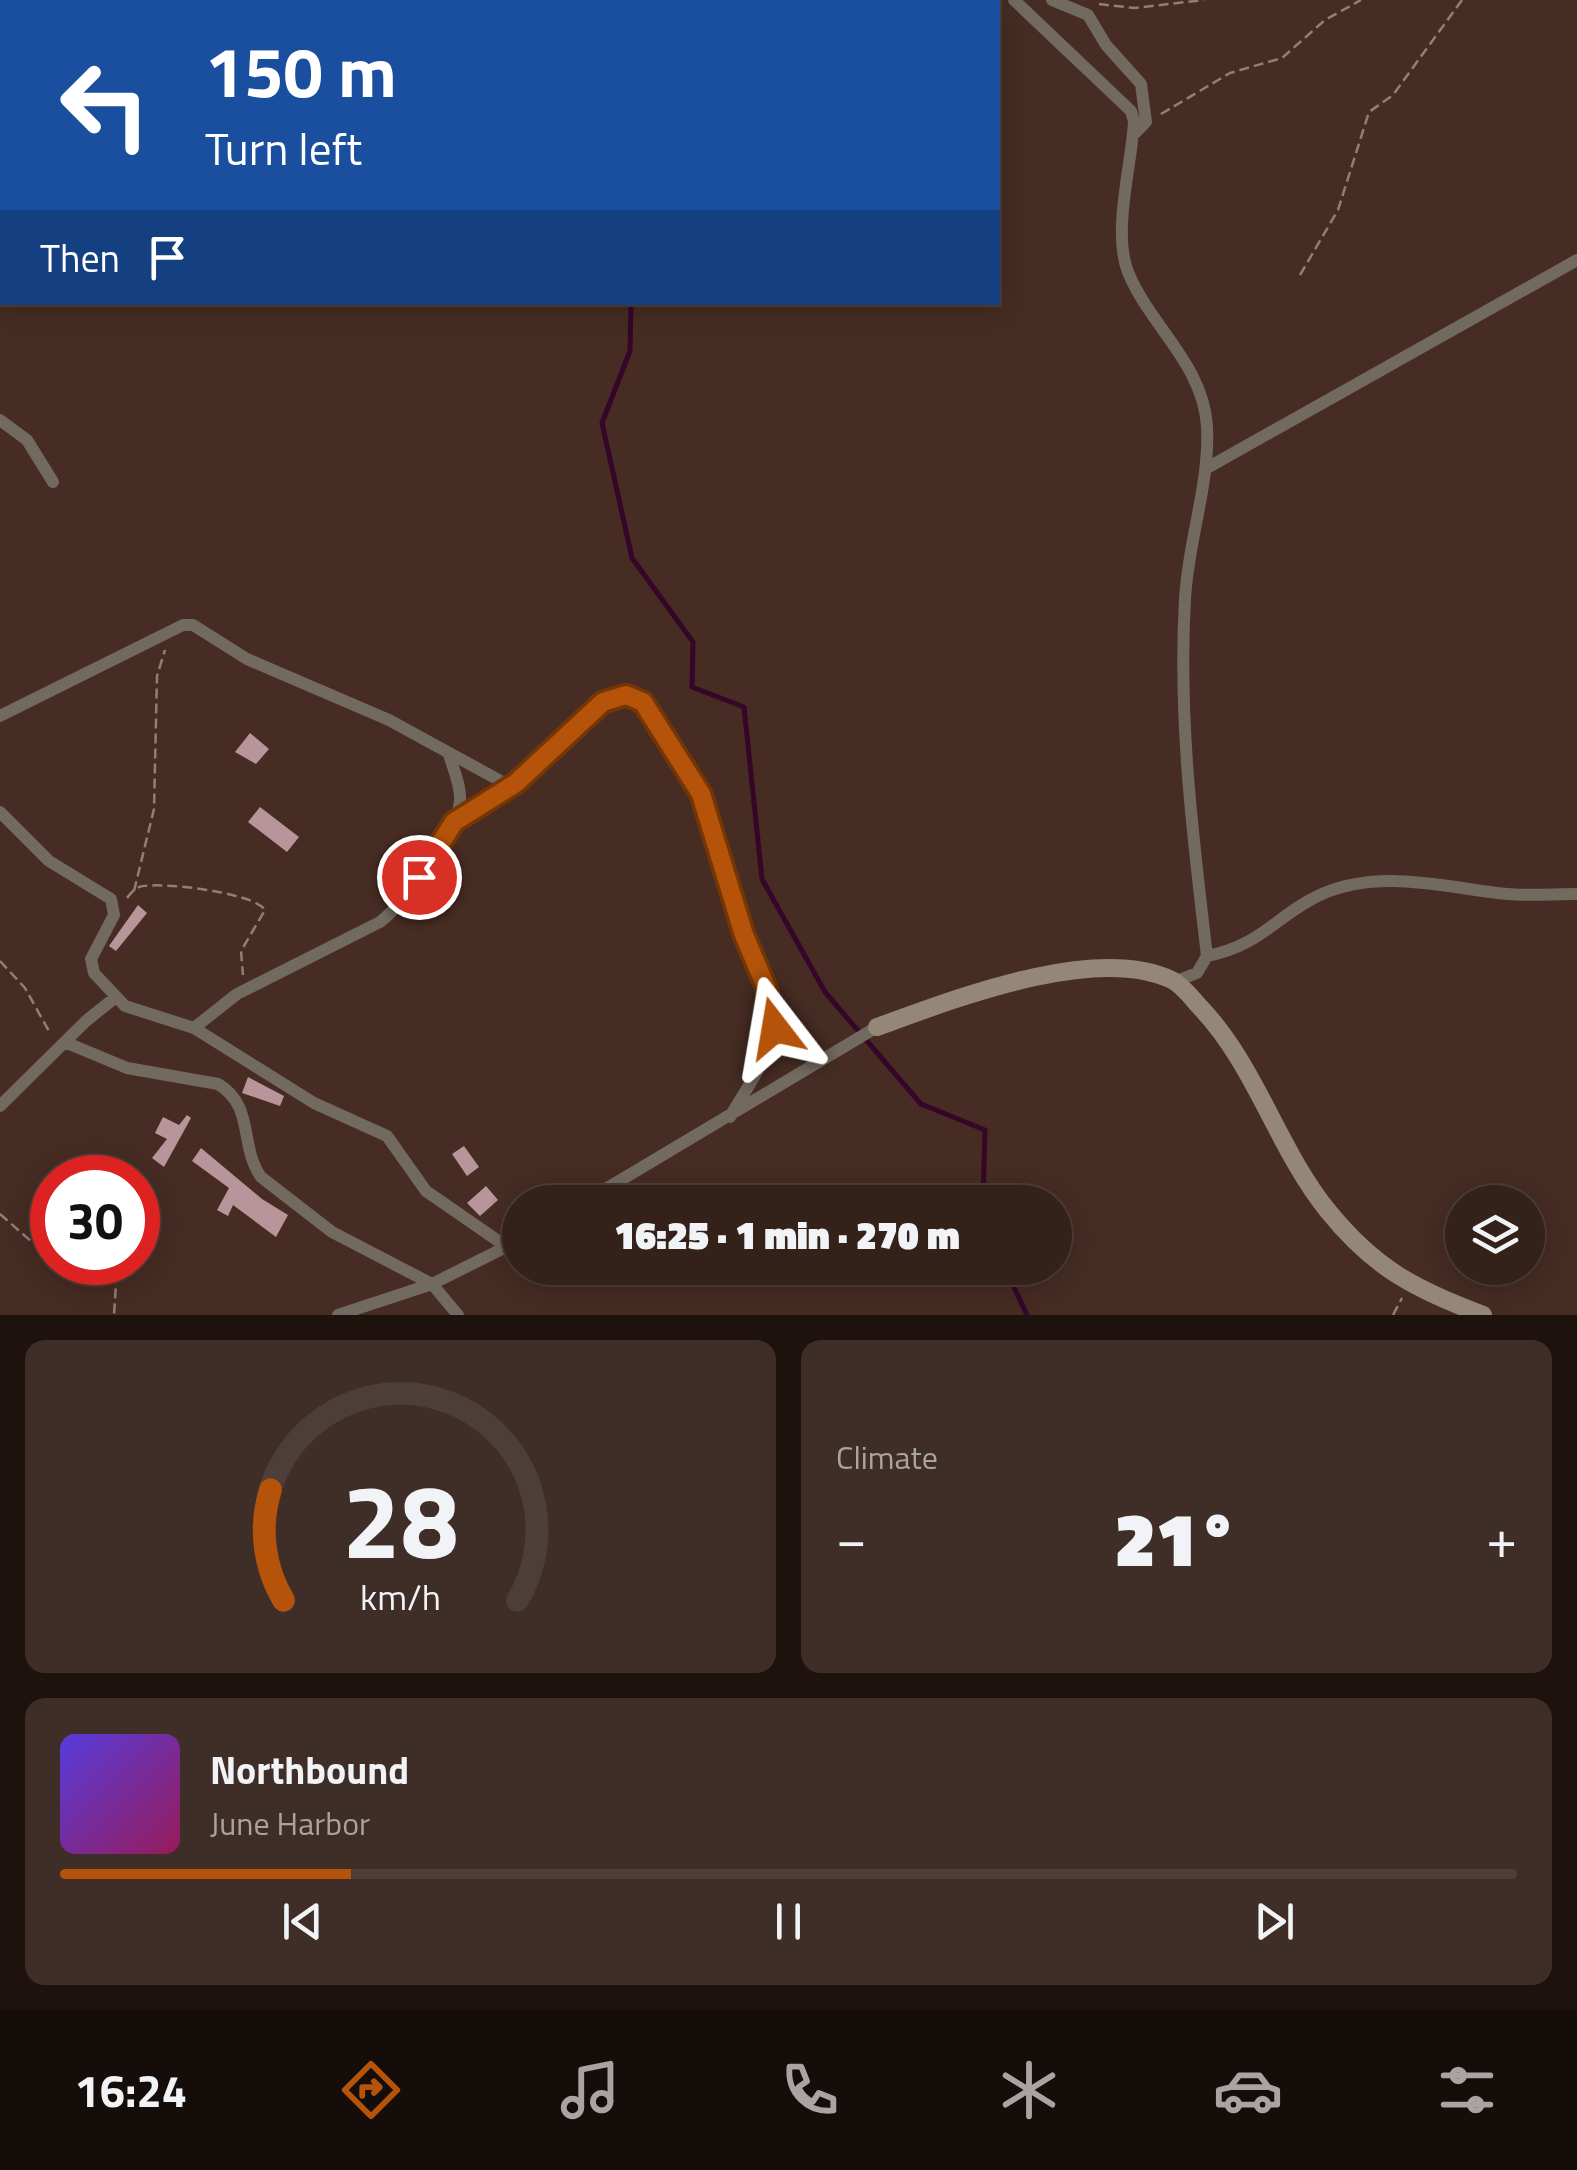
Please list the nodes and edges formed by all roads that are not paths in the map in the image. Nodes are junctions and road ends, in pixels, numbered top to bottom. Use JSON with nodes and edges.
{"nodes":[{"id":1,"x":1014,"y":0,"type":"edge"},
{"id":2,"x":1052,"y":0,"type":"edge"},
{"id":3,"x":1133,"y":135,"type":"junction"},
{"id":4,"x":1577,"y":260,"type":"edge"},
{"id":5,"x":0,"y":420,"type":"edge"},
{"id":6,"x":1207,"y":468,"type":"junction"},
{"id":7,"x":53,"y":482,"type":"dead end"},
{"id":8,"x":0,"y":716,"type":"edge"},
{"id":9,"x":450,"y":754,"type":"junction"},
{"id":10,"x":512,"y":785,"type":"junction"},
{"id":11,"x":0,"y":812,"type":"edge"},
{"id":12,"x":454,"y":822,"type":"junction"},
{"id":13,"x":1577,"y":894,"type":"edge"},
{"id":14,"x":1208,"y":956,"type":"junction"},
{"id":15,"x":1176,"y":981,"type":"junction"},
{"id":16,"x":116,"y":998,"type":"junction"},
{"id":17,"x":877,"y":1027,"type":"joint"},
{"id":18,"x":194,"y":1028,"type":"junction"},
{"id":19,"x":63,"y":1046,"type":"junction"},
{"id":20,"x":0,"y":1106,"type":"edge"},
{"id":21,"x":730,"y":1117,"type":"junction"},
{"id":22,"x":613,"y":1185,"type":"edge"},
{"id":23,"x":502,"y":1244,"type":"edge"},
{"id":24,"x":502,"y":1250,"type":"edge"},
{"id":25,"x":432,"y":1284,"type":"junction"},
{"id":26,"x":338,"y":1315,"type":"edge"},
{"id":27,"x":458,"y":1315,"type":"edge"},
{"id":28,"x":1483,"y":1315,"type":"edge"}],
"edges":[{"from":1,"to":3,"type":"street"},
{"from":2,"to":3,"type":"street"},
{"from":3,"to":6,"type":"street"},
{"from":4,"to":6,"type":"street"},
{"from":5,"to":7,"type":"street"},
{"from":6,"to":14,"type":"street"},
{"from":8,"to":9,"type":"street"},
{"from":9,"to":10,"type":"street"},
{"from":9,"to":12,"type":"street"},
{"from":10,"to":12,"type":"street"},
{"from":10,"to":21,"type":"street"},
{"from":11,"to":16,"type":"street"},
{"from":12,"to":18,"type":"street"},
{"from":13,"to":14,"type":"street"},
{"from":14,"to":15,"type":"street"},
{"from":15,"to":17,"type":"street"},
{"from":15,"to":28,"type":"street"},
{"from":16,"to":18,"type":"street"},
{"from":16,"to":19,"type":"street"},
{"from":17,"to":21,"type":"street"},
{"from":18,"to":23,"type":"street"},
{"from":19,"to":20,"type":"street"},
{"from":19,"to":25,"type":"street"},
{"from":21,"to":22,"type":"street"},
{"from":24,"to":25,"type":"street"},
{"from":25,"to":26,"type":"street"},
{"from":25,"to":27,"type":"street"}]}
